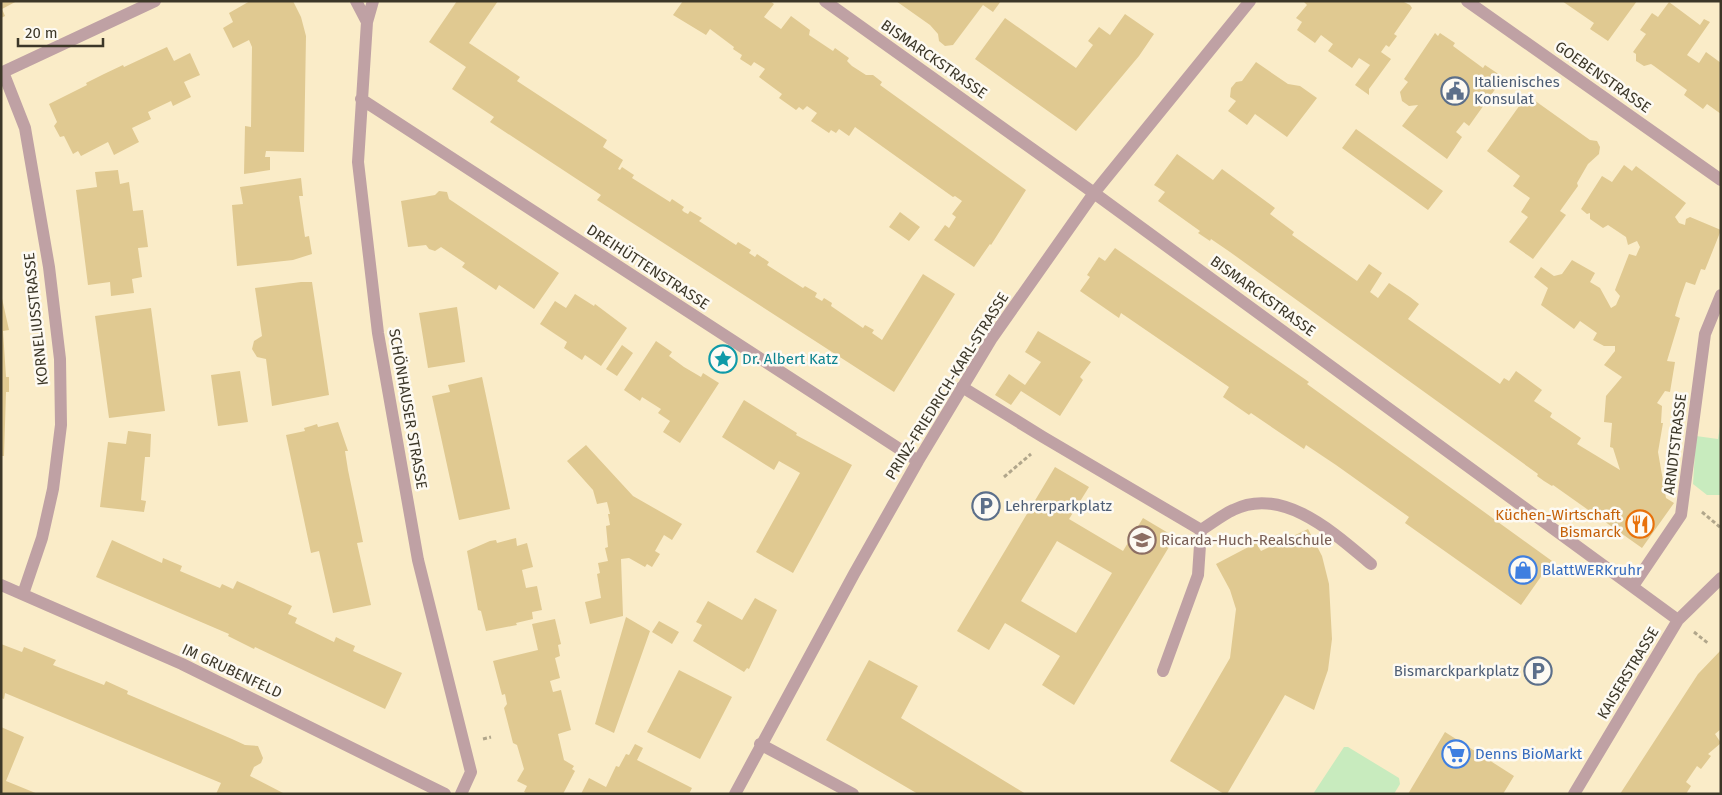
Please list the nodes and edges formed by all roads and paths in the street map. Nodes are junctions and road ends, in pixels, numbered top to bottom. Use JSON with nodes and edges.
{"nodes":[{"id":1,"x":155,"y":1,"type":"edge"},
{"id":2,"x":356,"y":1,"type":"edge"},
{"id":3,"x":373,"y":1,"type":"edge"},
{"id":4,"x":825,"y":1,"type":"edge"},
{"id":5,"x":1250,"y":1,"type":"edge"},
{"id":6,"x":1467,"y":1,"type":"edge"},
{"id":7,"x":367,"y":22,"type":"junction"},
{"id":8,"x":2,"y":72,"type":"edge"},
{"id":9,"x":362,"y":99,"type":"junction"},
{"id":10,"x":1721,"y":180,"type":"edge"},
{"id":11,"x":1094,"y":193,"type":"junction"},
{"id":12,"x":1721,"y":296,"type":"edge"},
{"id":13,"x":962,"y":387,"type":"junction"},
{"id":14,"x":1043,"y":437,"type":"junction"},
{"id":15,"x":918,"y":461,"type":"junction"},
{"id":16,"x":1004,"y":477,"type":"dead end"},
{"id":17,"x":1201,"y":530,"type":"junction"},
{"id":18,"x":1371,"y":564,"type":"dead end"},
{"id":19,"x":1721,"y":578,"type":"edge"},
{"id":20,"x":1,"y":586,"type":"edge"},
{"id":21,"x":1633,"y":586,"type":"junction"},
{"id":22,"x":24,"y":594,"type":"junction"},
{"id":23,"x":1678,"y":620,"type":"junction"},
{"id":24,"x":1163,"y":671,"type":"dead end"},
{"id":25,"x":760,"y":744,"type":"junction"},
{"id":26,"x":445,"y":794,"type":"edge"},
{"id":27,"x":461,"y":794,"type":"edge"},
{"id":28,"x":735,"y":794,"type":"edge"},
{"id":29,"x":853,"y":794,"type":"edge"},
{"id":30,"x":1574,"y":794,"type":"edge"}],
"edges":[{"from":1,"to":8,"type":"street"},
{"from":2,"to":7,"type":"street"},
{"from":3,"to":7,"type":"street","name":"SCHÖNHAUSER STRASSE"},
{"from":4,"to":11,"type":"street","name":"BISMARCKSTRASSE"},
{"from":5,"to":11,"type":"street","name":"PRINZ-FRIEDRICH-KARL-STRASSE"},
{"from":6,"to":10,"type":"street","name":"GOEBENSTRASSE"},
{"from":7,"to":9,"type":"street","name":"SCHÖNHAUSER STRASSE"},
{"from":8,"to":22,"type":"street","name":"KORNELIUSSTRASSE"},
{"from":9,"to":15,"type":"street","name":"DREIHÜTTENSTRASSE"},
{"from":9,"to":27,"type":"street","name":"SCHÖNHAUSER STRASSE"},
{"from":11,"to":13,"type":"street","name":"PRINZ-FRIEDRICH-KARL-STRASSE"},
{"from":11,"to":21,"type":"street","name":"BISMARCKSTRASSE"},
{"from":12,"to":21,"type":"street","name":"ARNDTSTRASSE"},
{"from":13,"to":14,"type":"street"},
{"from":13,"to":15,"type":"street","name":"PRINZ-FRIEDRICH-KARL-STRASSE"},
{"from":14,"to":16,"type":"path"},
{"from":14,"to":17,"type":"street"},
{"from":15,"to":25,"type":"street","name":"PRINZ-FRIEDRICH-KARL-STRASSE"},
{"from":17,"to":18,"type":"street"},
{"from":17,"to":24,"type":"street"},
{"from":19,"to":23,"type":"street","name":"KAISERSTRASSE"},
{"from":20,"to":22,"type":"street","name":"IM GRUBENFELD"},
{"from":21,"to":23,"type":"street","name":"BISMARCKSTRASSE"},
{"from":22,"to":26,"type":"street","name":"IM GRUBENFELD"},
{"from":23,"to":30,"type":"street","name":"KAISERSTRASSE"},
{"from":25,"to":28,"type":"street","name":"PRINZ-FRIEDRICH-KARL-STRASSE"},
{"from":25,"to":29,"type":"street"}]}
